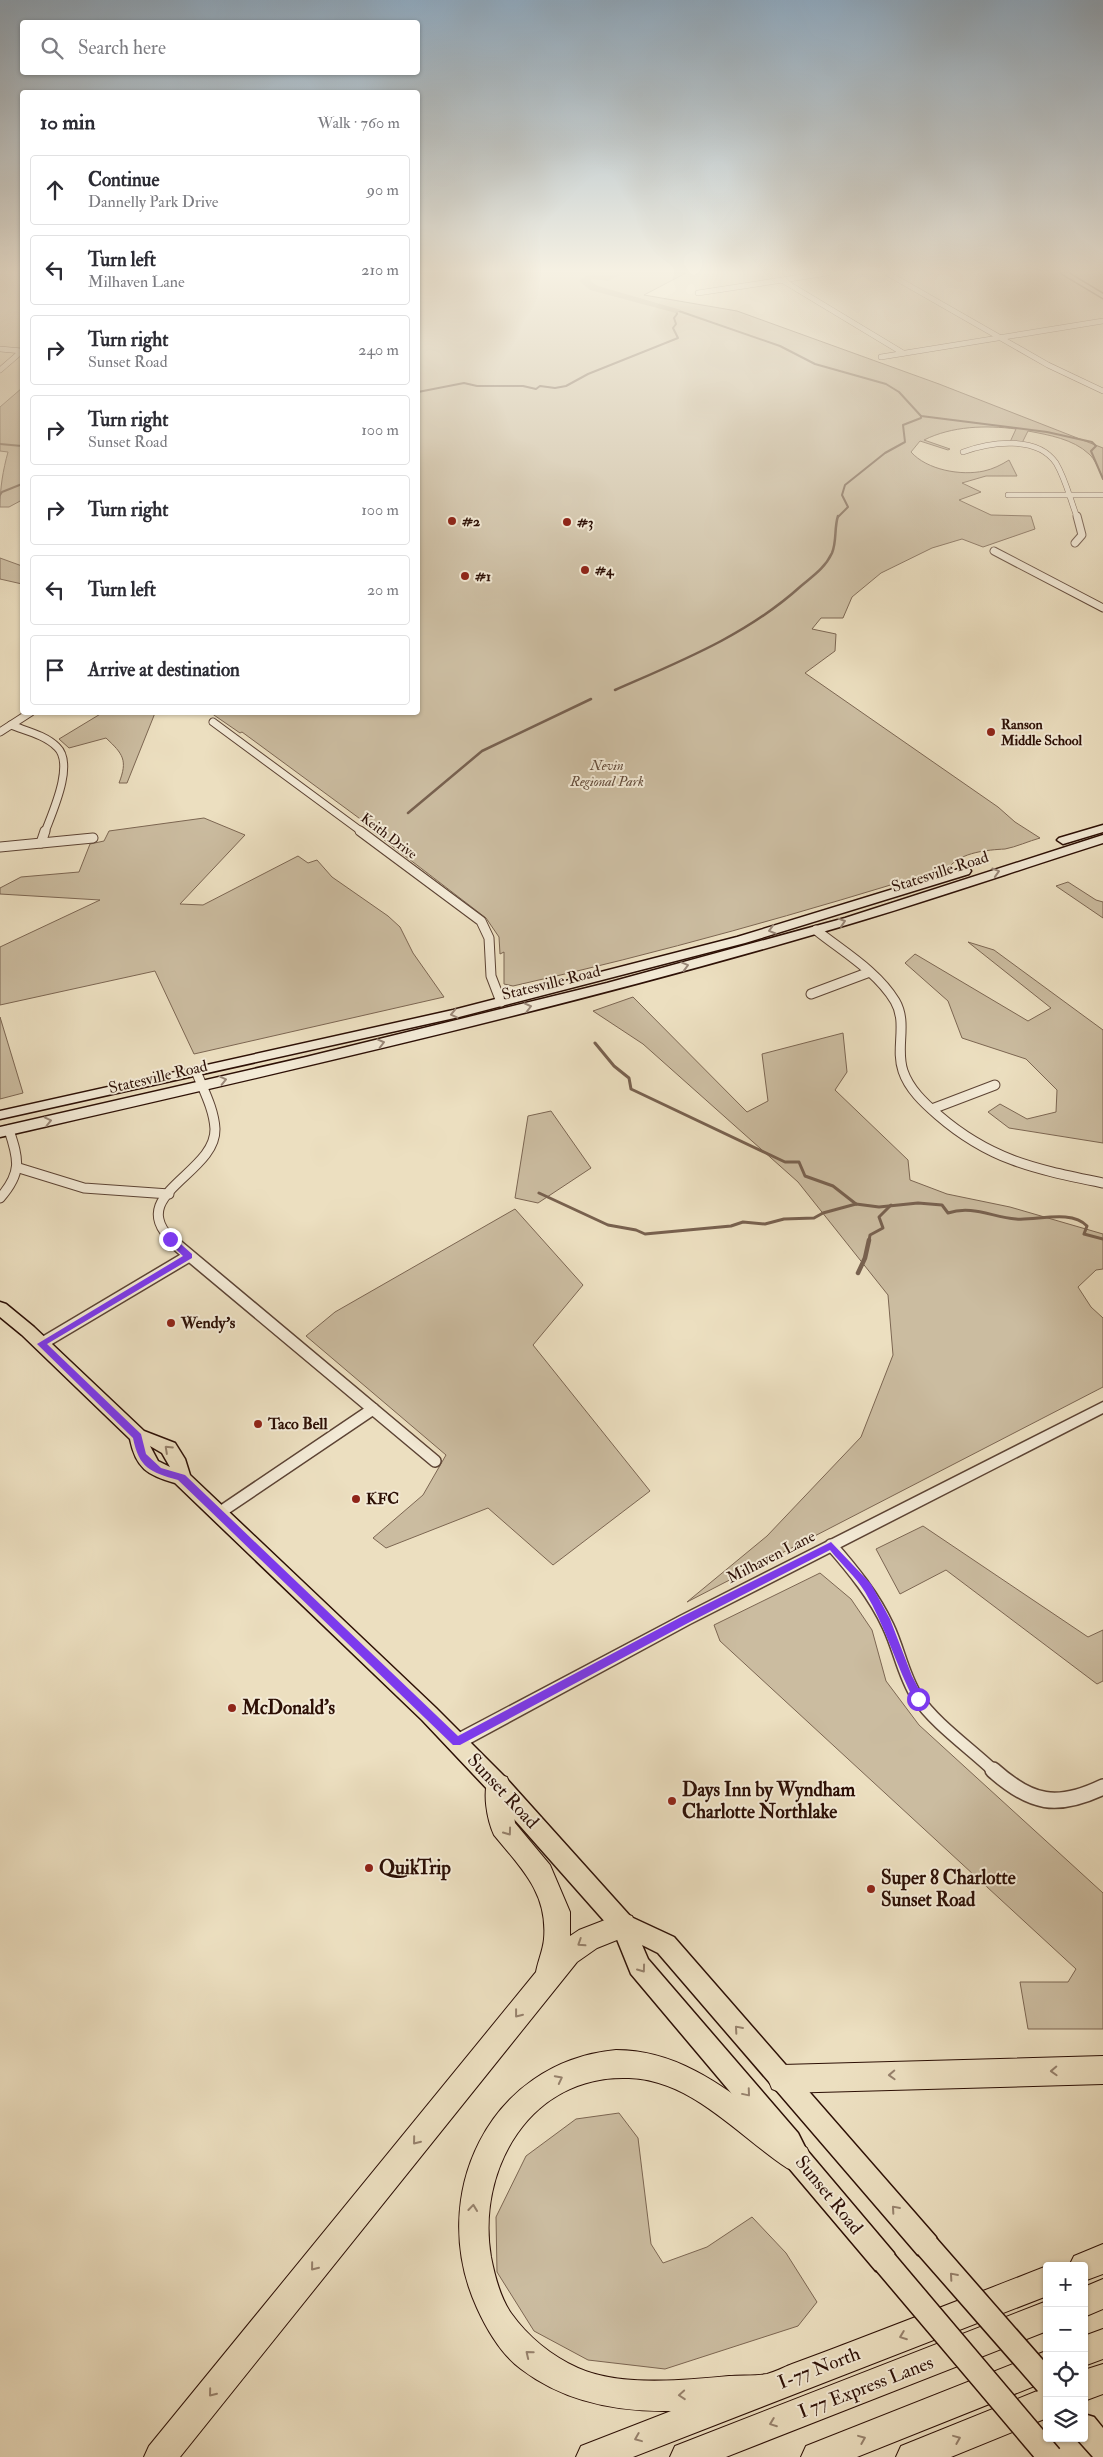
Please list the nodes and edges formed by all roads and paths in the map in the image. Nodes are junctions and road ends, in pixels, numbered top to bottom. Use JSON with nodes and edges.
{"nodes":[{"id":1,"x":963,"y":452,"type":"dead end"},
{"id":2,"x":1008,"y":495,"type":"dead end"},
{"id":3,"x":1070,"y":495,"type":"junction"},
{"id":4,"x":1103,"y":495,"type":"edge"},
{"id":5,"x":1075,"y":543,"type":"dead end"},
{"id":6,"x":994,"y":551,"type":"dead end"},
{"id":7,"x":1103,"y":608,"type":"edge"},
{"id":8,"x":26,"y":715,"type":"edge"},
{"id":9,"x":213,"y":722,"type":"dead end"},
{"id":10,"x":11,"y":725,"type":"junction"},
{"id":11,"x":0,"y":732,"type":"edge"},
{"id":12,"x":1103,"y":828,"type":"edge"},
{"id":13,"x":93,"y":838,"type":"dead end"},
{"id":14,"x":1103,"y":839,"type":"edge"},
{"id":15,"x":41,"y":843,"type":"junction"},
{"id":16,"x":0,"y":846,"type":"edge"},
{"id":17,"x":816,"y":930,"type":"junction"},
{"id":18,"x":867,"y":973,"type":"junction"},
{"id":19,"x":811,"y":994,"type":"dead end"},
{"id":20,"x":501,"y":1002,"type":"junction"},
{"id":21,"x":196,"y":1071,"type":"junction"},
{"id":22,"x":200,"y":1085,"type":"junction"},
{"id":23,"x":995,"y":1085,"type":"dead end"},
{"id":24,"x":932,"y":1109,"type":"junction"},
{"id":25,"x":0,"y":1115,"type":"edge"},
{"id":26,"x":4,"y":1131,"type":"edge"},
{"id":27,"x":19,"y":1168,"type":"junction"},
{"id":28,"x":1103,"y":1183,"type":"edge"},
{"id":29,"x":169,"y":1194,"type":"junction"},
{"id":30,"x":0,"y":1198,"type":"edge"},
{"id":31,"x":189,"y":1256,"type":"junction"},
{"id":32,"x":0,"y":1308,"type":"edge"},
{"id":33,"x":41,"y":1344,"type":"junction"},
{"id":34,"x":1103,"y":1407,"type":"edge"},
{"id":35,"x":373,"y":1409,"type":"junction"},
{"id":36,"x":435,"y":1461,"type":"dead end"},
{"id":37,"x":218,"y":1513,"type":"junction"},
{"id":38,"x":831,"y":1545,"type":"junction"},
{"id":39,"x":456,"y":1742,"type":"junction"},
{"id":40,"x":498,"y":1785,"type":"junction"},
{"id":41,"x":1103,"y":1787,"type":"edge"},
{"id":42,"x":623,"y":1925,"type":"junction"},
{"id":43,"x":549,"y":1976,"type":"junction"},
{"id":44,"x":1103,"y":2070,"type":"edge"},
{"id":45,"x":782,"y":2078,"type":"junction"},
{"id":46,"x":797,"y":2158,"type":"junction"},
{"id":47,"x":1103,"y":2259,"type":"edge"},
{"id":48,"x":1088,"y":2265,"type":"edge"},
{"id":49,"x":1043,"y":2283,"type":"edge"},
{"id":50,"x":1103,"y":2294,"type":"edge"},
{"id":51,"x":1088,"y":2300,"type":"edge"},
{"id":52,"x":1043,"y":2318,"type":"edge"},
{"id":53,"x":1103,"y":2344,"type":"edge"},
{"id":54,"x":1088,"y":2350,"type":"edge"},
{"id":55,"x":1043,"y":2368,"type":"edge"},
{"id":56,"x":1043,"y":2378,"type":"edge"},
{"id":57,"x":1103,"y":2379,"type":"edge"},
{"id":58,"x":1088,"y":2385,"type":"edge"},
{"id":59,"x":766,"y":2389,"type":"junction"},
{"id":60,"x":1043,"y":2404,"type":"edge"},
{"id":61,"x":1088,"y":2431,"type":"edge"},
{"id":62,"x":1103,"y":2448,"type":"edge"},
{"id":63,"x":160,"y":2457,"type":"edge"},
{"id":64,"x":592,"y":2457,"type":"edge"},
{"id":65,"x":686,"y":2457,"type":"edge"},
{"id":66,"x":817,"y":2457,"type":"edge"},
{"id":67,"x":912,"y":2457,"type":"edge"},
{"id":68,"x":1050,"y":2457,"type":"edge"}],
"edges":[{"from":1,"to":3,"type":"street"},
{"from":2,"to":3,"type":"street"},
{"from":3,"to":4,"type":"street"},
{"from":3,"to":5,"type":"street"},
{"from":6,"to":7,"type":"street"},
{"from":8,"to":10,"type":"street"},
{"from":9,"to":20,"type":"street","name":"Keith Drive"},
{"from":10,"to":11,"type":"street"},
{"from":10,"to":15,"type":"street"},
{"from":12,"to":20,"type":"main road","name":"Statesville Road","one_way":true},
{"from":13,"to":15,"type":"street"},
{"from":17,"to":14,"type":"main road","name":"Statesville Road","one_way":true},
{"from":15,"to":16,"type":"street"},
{"from":17,"to":18,"type":"street"},
{"from":22,"to":17,"type":"main road","name":"Statesville Road","one_way":true},
{"from":18,"to":19,"type":"street"},
{"from":18,"to":24,"type":"street"},
{"from":20,"to":21,"type":"main road","name":"Statesville Road","one_way":true},
{"from":21,"to":22,"type":"street"},
{"from":21,"to":25,"type":"main road","name":"Statesville Road"},
{"from":26,"to":22,"type":"main road","name":"Statesville Road","one_way":true},
{"from":22,"to":29,"type":"street"},
{"from":23,"to":24,"type":"street"},
{"from":24,"to":28,"type":"street"},
{"from":26,"to":27,"type":"street"},
{"from":27,"to":29,"type":"street"},
{"from":27,"to":30,"type":"street"},
{"from":29,"to":31,"type":"street"},
{"from":31,"to":33,"type":"street"},
{"from":31,"to":35,"type":"street"},
{"from":32,"to":33,"type":"main road","name":"Sunset Road"},
{"from":33,"to":37,"type":"main road","name":"Sunset Road"},
{"from":34,"to":38,"type":"street","name":"Milhaven Lane"},
{"from":35,"to":36,"type":"street"},
{"from":35,"to":37,"type":"street"},
{"from":37,"to":39,"type":"main road","name":"Sunset Road"},
{"from":38,"to":39,"type":"street","name":"Milhaven Lane"},
{"from":38,"to":41,"type":"street"},
{"from":39,"to":40,"type":"main road","name":"Sunset Road"},
{"from":40,"to":42,"type":"main road","name":"Sunset Road"},
{"from":40,"to":43,"type":"highway","one_way":true},
{"from":42,"to":43,"type":"highway","one_way":true},
{"from":45,"to":42,"type":"main road","name":"Sunset Road","one_way":true},
{"from":42,"to":46,"type":"main road","name":"Sunset Road","one_way":true},
{"from":43,"to":63,"type":"highway","one_way":true},
{"from":44,"to":45,"type":"highway","one_way":true},
{"from":56,"to":45,"type":"main road","name":"Sunset Road","one_way":true,"bridge":true},
{"from":59,"to":46,"type":"highway","one_way":true},
{"from":46,"to":68,"type":"main road","name":"Sunset Road","bridge":true},
{"from":47,"to":48,"type":"highway"},
{"from":49,"to":59,"type":"highway","name":"I-77 North","one_way":true},
{"from":50,"to":51,"type":"highway"},
{"from":52,"to":65,"type":"highway","name":"I 77 Express Lanes","one_way":true},
{"from":53,"to":54,"type":"highway"},
{"from":66,"to":55,"type":"highway","one_way":true},
{"from":57,"to":58,"type":"highway"},
{"from":59,"to":64,"type":"highway","name":"I-77 North","one_way":true},
{"from":67,"to":60,"type":"highway","one_way":true},
{"from":61,"to":62,"type":"main road"}]}
